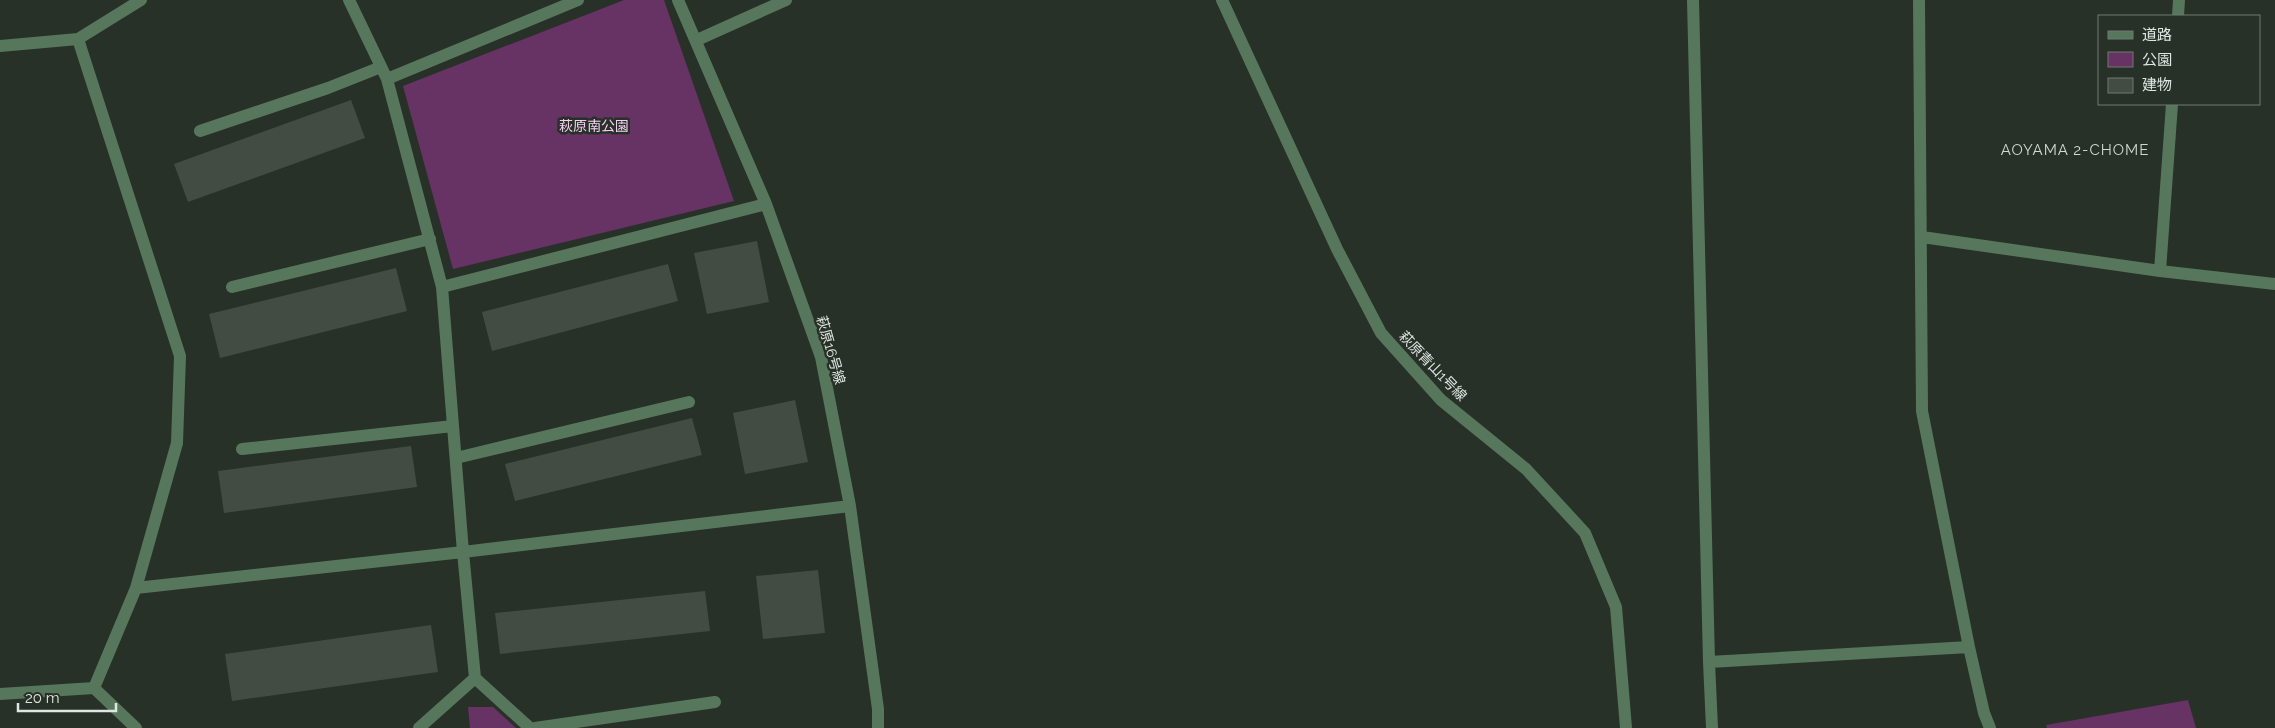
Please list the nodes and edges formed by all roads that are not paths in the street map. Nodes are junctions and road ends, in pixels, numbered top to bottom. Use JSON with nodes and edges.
{"nodes":[{"id":1,"x":141,"y":0,"type":"edge"},
{"id":2,"x":349,"y":0,"type":"edge"},
{"id":3,"x":578,"y":0,"type":"edge"},
{"id":4,"x":678,"y":0,"type":"edge"},
{"id":5,"x":786,"y":0,"type":"edge"},
{"id":6,"x":1222,"y":0,"type":"edge"},
{"id":7,"x":1693,"y":0,"type":"edge"},
{"id":8,"x":1919,"y":0,"type":"edge"},
{"id":9,"x":2179,"y":0,"type":"edge"},
{"id":10,"x":2178,"y":15,"type":"edge"},
{"id":11,"x":78,"y":39,"type":"junction"},
{"id":12,"x":697,"y":40,"type":"junction"},
{"id":13,"x":0,"y":46,"type":"edge"},
{"id":14,"x":381,"y":67,"type":"junction"},
{"id":15,"x":387,"y":79,"type":"junction"},
{"id":16,"x":2172,"y":105,"type":"edge"},
{"id":17,"x":200,"y":132,"type":"dead end"},
{"id":18,"x":766,"y":204,"type":"junction"},
{"id":19,"x":1922,"y":237,"type":"junction"},
{"id":20,"x":430,"y":239,"type":"junction"},
{"id":21,"x":2160,"y":271,"type":"junction"},
{"id":22,"x":2275,"y":284,"type":"edge"},
{"id":23,"x":442,"y":287,"type":"junction"},
{"id":24,"x":232,"y":288,"type":"dead end"},
{"id":25,"x":689,"y":402,"type":"dead end"},
{"id":26,"x":453,"y":426,"type":"junction"},
{"id":27,"x":242,"y":449,"type":"dead end"},
{"id":28,"x":456,"y":458,"type":"junction"},
{"id":29,"x":850,"y":506,"type":"junction"},
{"id":30,"x":463,"y":552,"type":"junction"},
{"id":31,"x":136,"y":588,"type":"junction"},
{"id":32,"x":1969,"y":647,"type":"junction"},
{"id":33,"x":1709,"y":662,"type":"junction"},
{"id":34,"x":475,"y":678,"type":"junction"},
{"id":35,"x":94,"y":688,"type":"junction"},
{"id":36,"x":0,"y":694,"type":"edge"},
{"id":37,"x":716,"y":702,"type":"dead end"},
{"id":38,"x":136,"y":728,"type":"edge"},
{"id":39,"x":419,"y":728,"type":"edge"},
{"id":40,"x":530,"y":728,"type":"edge"},
{"id":41,"x":535,"y":728,"type":"edge"},
{"id":42,"x":878,"y":728,"type":"edge"},
{"id":43,"x":1626,"y":728,"type":"edge"},
{"id":44,"x":1712,"y":728,"type":"edge"},
{"id":45,"x":1990,"y":728,"type":"edge"}],
"edges":[{"from":1,"to":11,"type":"street"},
{"from":2,"to":14,"type":"street"},
{"from":3,"to":15,"type":"street"},
{"from":4,"to":12,"type":"street","name":"萩原16号線"},
{"from":5,"to":12,"type":"street"},
{"from":6,"to":43,"type":"street","name":"萩原青山1号線"},
{"from":7,"to":33,"type":"street"},
{"from":8,"to":19,"type":"street"},
{"from":9,"to":10,"type":"street"},
{"from":11,"to":13,"type":"street"},
{"from":11,"to":31,"type":"street"},
{"from":12,"to":18,"type":"street","name":"萩原16号線"},
{"from":14,"to":15,"type":"street"},
{"from":14,"to":17,"type":"street"},
{"from":15,"to":20,"type":"street"},
{"from":16,"to":21,"type":"street"},
{"from":18,"to":23,"type":"street"},
{"from":18,"to":29,"type":"street","name":"萩原16号線"},
{"from":19,"to":21,"type":"street"},
{"from":19,"to":32,"type":"street"},
{"from":20,"to":23,"type":"street"},
{"from":20,"to":24,"type":"street"},
{"from":21,"to":22,"type":"street"},
{"from":23,"to":26,"type":"street"},
{"from":25,"to":28,"type":"street"},
{"from":26,"to":27,"type":"street"},
{"from":26,"to":28,"type":"street"},
{"from":28,"to":30,"type":"street"},
{"from":29,"to":30,"type":"street"},
{"from":29,"to":42,"type":"street","name":"萩原16号線"},
{"from":30,"to":31,"type":"street"},
{"from":30,"to":34,"type":"street"},
{"from":31,"to":35,"type":"street"},
{"from":32,"to":33,"type":"street"},
{"from":32,"to":45,"type":"street"},
{"from":33,"to":44,"type":"street"},
{"from":34,"to":39,"type":"street"},
{"from":34,"to":40,"type":"street"},
{"from":35,"to":36,"type":"street"},
{"from":35,"to":38,"type":"street"},
{"from":37,"to":41,"type":"street"}]}
